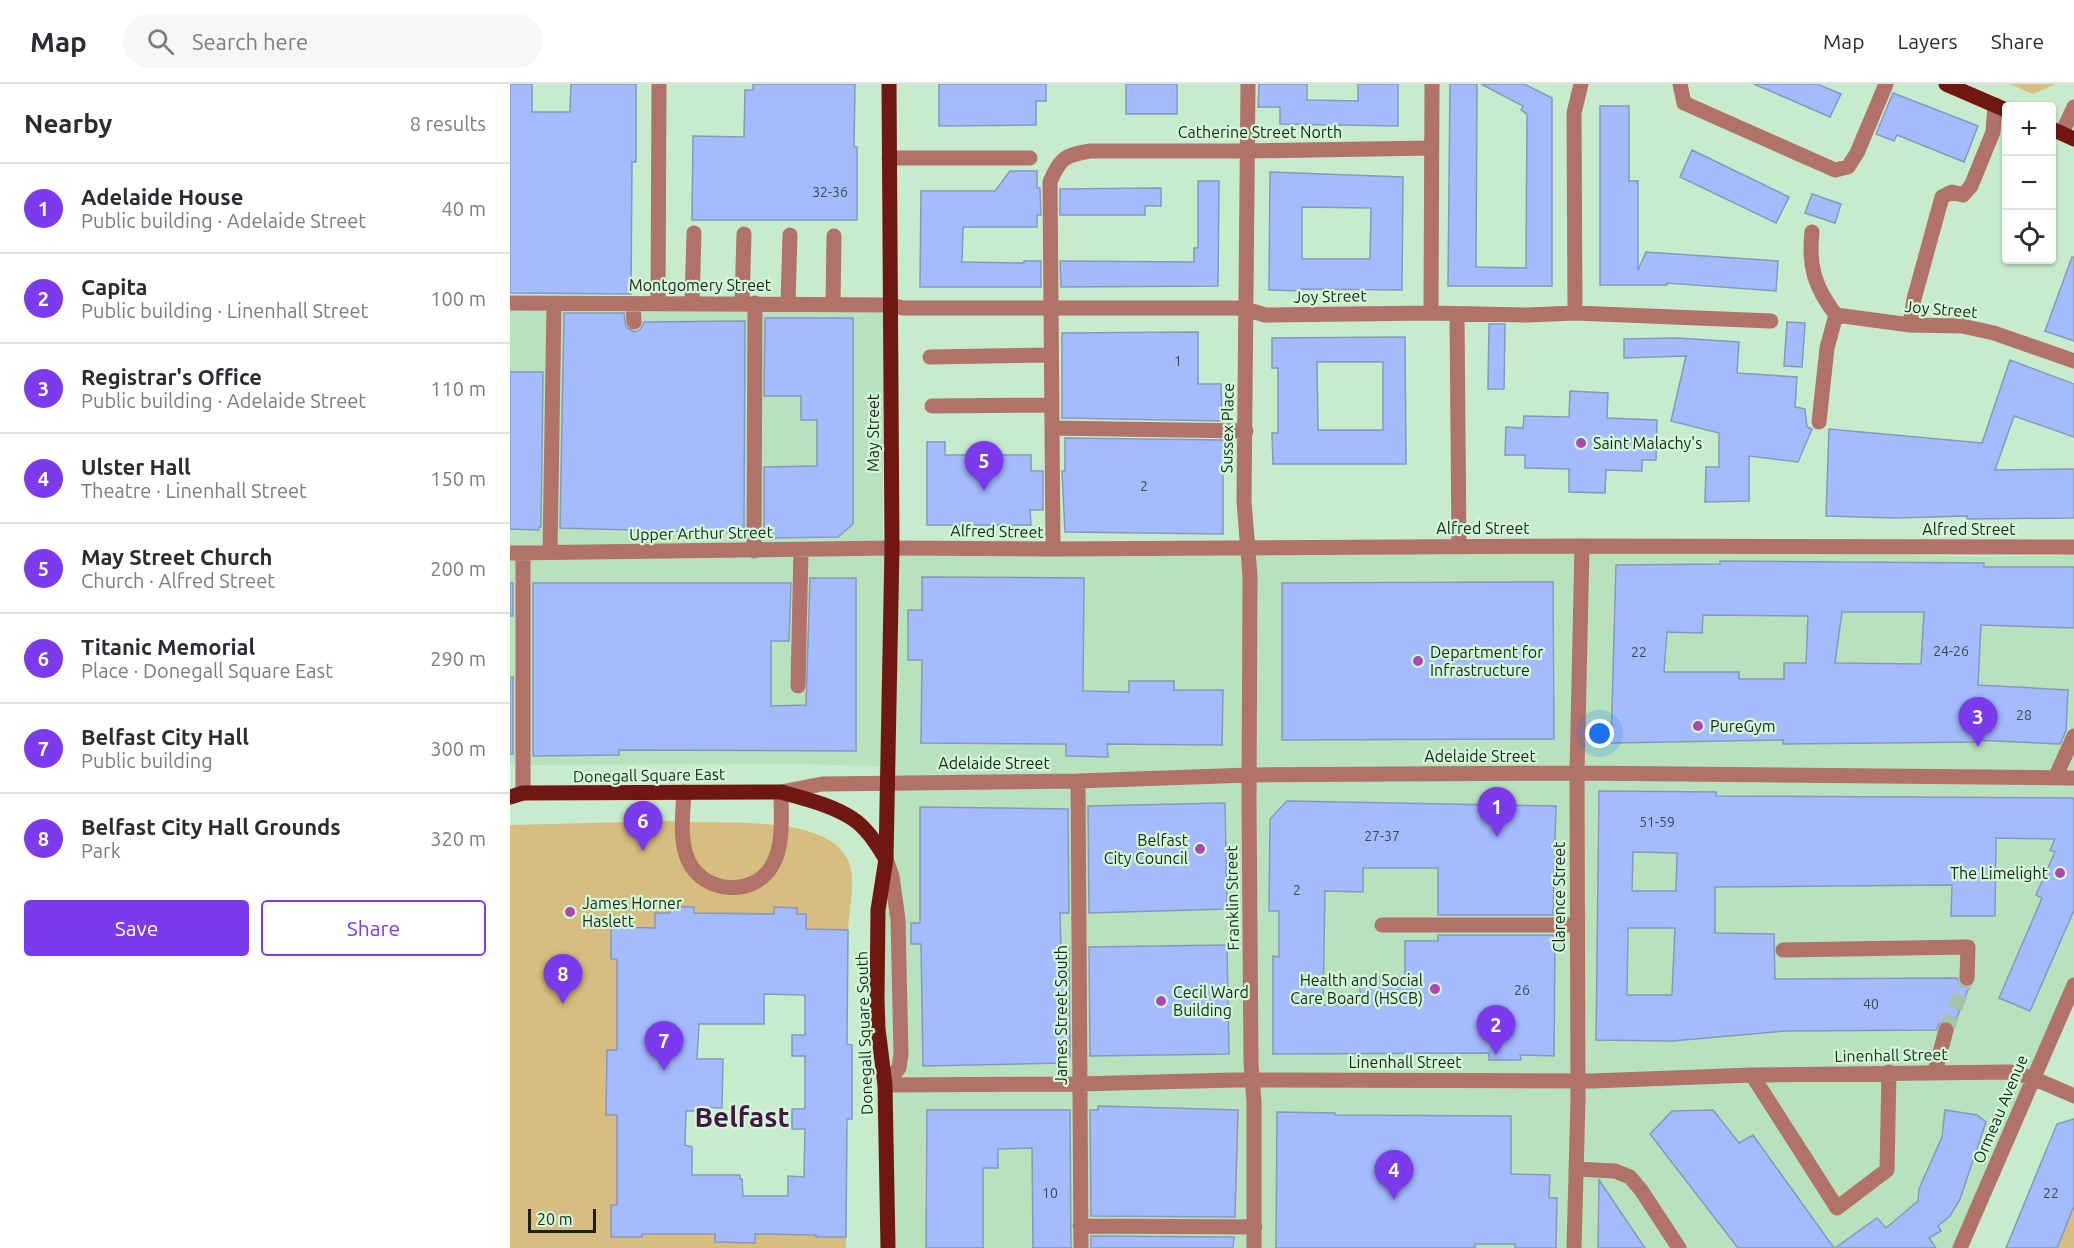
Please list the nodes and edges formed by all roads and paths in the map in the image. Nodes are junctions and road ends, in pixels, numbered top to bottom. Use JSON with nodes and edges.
{"nodes":[{"id":1,"x":659,"y":84,"type":"edge"},
{"id":2,"x":889,"y":84,"type":"edge"},
{"id":3,"x":1248,"y":84,"type":"edge"},
{"id":4,"x":1432,"y":84,"type":"edge"},
{"id":5,"x":1581,"y":84,"type":"edge"},
{"id":6,"x":1680,"y":84,"type":"edge"},
{"id":7,"x":1886,"y":84,"type":"edge"},
{"id":8,"x":1946,"y":84,"type":"edge"},
{"id":9,"x":2001,"y":107,"type":"edge"},
{"id":10,"x":2074,"y":107,"type":"edge"},
{"id":11,"x":2062,"y":134,"type":"edge"},
{"id":12,"x":1431,"y":148,"type":"junction"},
{"id":13,"x":1247,"y":151,"type":"junction"},
{"id":14,"x":889,"y":158,"type":"junction"},
{"id":15,"x":1030,"y":158,"type":"dead end"},
{"id":16,"x":1812,"y":232,"type":"dead end"},
{"id":17,"x":694,"y":233,"type":"dead end"},
{"id":18,"x":744,"y":234,"type":"dead end"},
{"id":19,"x":790,"y":235,"type":"dead end"},
{"id":20,"x":834,"y":236,"type":"dead end"},
{"id":21,"x":510,"y":303,"type":"edge"},
{"id":22,"x":554,"y":303,"type":"junction"},
{"id":23,"x":692,"y":303,"type":"junction"},
{"id":24,"x":748,"y":303,"type":"junction"},
{"id":25,"x":788,"y":303,"type":"junction"},
{"id":26,"x":633,"y":304,"type":"junction"},
{"id":27,"x":658,"y":304,"type":"junction"},
{"id":28,"x":833,"y":304,"type":"junction"},
{"id":29,"x":891,"y":304,"type":"junction"},
{"id":30,"x":1051,"y":308,"type":"junction"},
{"id":31,"x":1246,"y":309,"type":"junction"},
{"id":32,"x":1431,"y":313,"type":"junction"},
{"id":33,"x":1575,"y":313,"type":"junction"},
{"id":34,"x":1457,"y":314,"type":"junction"},
{"id":35,"x":1836,"y":315,"type":"junction"},
{"id":36,"x":1771,"y":321,"type":"dead end"},
{"id":37,"x":634,"y":322,"type":"dead end"},
{"id":38,"x":1910,"y":325,"type":"junction"},
{"id":39,"x":1051,"y":356,"type":"junction"},
{"id":40,"x":930,"y":357,"type":"dead end"},
{"id":41,"x":2074,"y":361,"type":"edge"},
{"id":42,"x":1052,"y":405,"type":"junction"},
{"id":43,"x":932,"y":406,"type":"dead end"},
{"id":44,"x":1819,"y":422,"type":"dead end"},
{"id":45,"x":1052,"y":428,"type":"junction"},
{"id":46,"x":1246,"y":431,"type":"junction"},
{"id":47,"x":1582,"y":546,"type":"junction"},
{"id":48,"x":1459,"y":547,"type":"junction"},
{"id":49,"x":892,"y":548,"type":"junction"},
{"id":50,"x":1249,"y":548,"type":"junction"},
{"id":51,"x":2074,"y":548,"type":"edge"},
{"id":52,"x":801,"y":549,"type":"junction"},
{"id":53,"x":1053,"y":549,"type":"junction"},
{"id":54,"x":754,"y":551,"type":"junction"},
{"id":55,"x":550,"y":552,"type":"junction"},
{"id":56,"x":517,"y":553,"type":"edge"},
{"id":57,"x":798,"y":686,"type":"dead end"},
{"id":58,"x":2074,"y":736,"type":"edge"},
{"id":59,"x":1577,"y":772,"type":"junction"},
{"id":60,"x":1249,"y":775,"type":"junction"},
{"id":61,"x":2055,"y":778,"type":"junction"},
{"id":62,"x":2074,"y":778,"type":"edge"},
{"id":63,"x":1078,"y":781,"type":"junction"},
{"id":64,"x":886,"y":782,"type":"junction"},
{"id":65,"x":684,"y":792,"type":"junction"},
{"id":66,"x":781,"y":792,"type":"junction"},
{"id":67,"x":515,"y":793,"type":"edge"},
{"id":68,"x":886,"y":859,"type":"junction"},
{"id":69,"x":1382,"y":925,"type":"dead end"},
{"id":70,"x":1577,"y":925,"type":"junction"},
{"id":71,"x":1784,"y":950,"type":"dead end"},
{"id":72,"x":1966,"y":978,"type":"tunnel mouth"},
{"id":73,"x":2074,"y":985,"type":"edge"},
{"id":74,"x":1947,"y":1030,"type":"tunnel mouth"},
{"id":75,"x":1889,"y":1072,"type":"junction"},
{"id":76,"x":1935,"y":1072,"type":"junction"},
{"id":77,"x":1752,"y":1075,"type":"junction"},
{"id":78,"x":2033,"y":1078,"type":"junction"},
{"id":79,"x":1252,"y":1079,"type":"junction"},
{"id":80,"x":1577,"y":1081,"type":"junction"},
{"id":81,"x":1078,"y":1084,"type":"junction"},
{"id":82,"x":885,"y":1085,"type":"junction"},
{"id":83,"x":2074,"y":1096,"type":"edge"},
{"id":84,"x":1576,"y":1169,"type":"junction"},
{"id":85,"x":1080,"y":1226,"type":"junction"},
{"id":86,"x":1255,"y":1227,"type":"junction"},
{"id":87,"x":888,"y":1248,"type":"edge"},
{"id":88,"x":1080,"y":1248,"type":"edge"},
{"id":89,"x":1254,"y":1248,"type":"edge"},
{"id":90,"x":1574,"y":1248,"type":"edge"},
{"id":91,"x":1678,"y":1248,"type":"edge"},
{"id":92,"x":1960,"y":1248,"type":"edge"}],
"edges":[{"from":1,"to":27,"type":"street"},
{"from":2,"to":14,"type":"main road","name":"May Street"},
{"from":3,"to":13,"type":"street","name":"Sussex Place"},
{"from":4,"to":12,"type":"street"},
{"from":5,"to":33,"type":"street"},
{"from":6,"to":7,"type":"street"},
{"from":8,"to":9,"type":"main road"},
{"from":9,"to":38,"type":"street"},
{"from":10,"to":11,"type":"street"},
{"from":12,"to":13,"type":"street","name":"Catherine Street North"},
{"from":12,"to":32,"type":"street"},
{"from":13,"to":30,"type":"street","name":"Catherine Street North"},
{"from":13,"to":31,"type":"street","name":"Sussex Place"},
{"from":14,"to":15,"type":"street"},
{"from":14,"to":29,"type":"main road","name":"May Street"},
{"from":16,"to":35,"type":"street"},
{"from":17,"to":23,"type":"street"},
{"from":18,"to":24,"type":"street"},
{"from":19,"to":25,"type":"street"},
{"from":20,"to":28,"type":"street"},
{"from":21,"to":22,"type":"street","name":"Montgomery Street"},
{"from":22,"to":26,"type":"street","name":"Montgomery Street"},
{"from":22,"to":55,"type":"street"},
{"from":23,"to":24,"type":"street","name":"Montgomery Street"},
{"from":23,"to":27,"type":"street","name":"Montgomery Street"},
{"from":24,"to":25,"type":"street","name":"Montgomery Street"},
{"from":24,"to":54,"type":"street"},
{"from":25,"to":28,"type":"street","name":"Montgomery Street"},
{"from":26,"to":27,"type":"street","name":"Montgomery Street"},
{"from":26,"to":37,"type":"street"},
{"from":28,"to":29,"type":"street","name":"Montgomery Street"},
{"from":29,"to":30,"type":"street","name":"Joy Street"},
{"from":29,"to":49,"type":"main road","name":"May Street"},
{"from":30,"to":31,"type":"street","name":"Joy Street"},
{"from":30,"to":39,"type":"street","name":"Catherine Street North"},
{"from":31,"to":32,"type":"street","name":"Joy Street"},
{"from":31,"to":46,"type":"street","name":"Sussex Place"},
{"from":32,"to":34,"type":"street","name":"Joy Street"},
{"from":33,"to":34,"type":"street","name":"Joy Street"},
{"from":33,"to":36,"type":"street","name":"Joy Street"},
{"from":34,"to":48,"type":"street"},
{"from":35,"to":38,"type":"street","name":"Joy Street"},
{"from":35,"to":44,"type":"street"},
{"from":38,"to":41,"type":"street","name":"Joy Street"},
{"from":39,"to":40,"type":"street"},
{"from":39,"to":42,"type":"street","name":"Catherine Street North"},
{"from":42,"to":43,"type":"street"},
{"from":42,"to":45,"type":"street","name":"Catherine Street North"},
{"from":45,"to":46,"type":"street"},
{"from":45,"to":53,"type":"street","name":"Catherine Street North"},
{"from":46,"to":50,"type":"street","name":"Sussex Place"},
{"from":47,"to":48,"type":"street","name":"Alfred Street"},
{"from":47,"to":51,"type":"street","name":"Alfred Street"},
{"from":47,"to":59,"type":"street","name":"Clarence Street"},
{"from":48,"to":50,"type":"street","name":"Alfred Street"},
{"from":49,"to":52,"type":"street","name":"Upper Arthur Street"},
{"from":49,"to":53,"type":"street","name":"Alfred Street"},
{"from":49,"to":64,"type":"main road","name":"May Street"},
{"from":50,"to":53,"type":"street","name":"Alfred Street"},
{"from":50,"to":60,"type":"street","name":"Franklin Street"},
{"from":52,"to":54,"type":"street","name":"Upper Arthur Street"},
{"from":52,"to":57,"type":"street"},
{"from":54,"to":55,"type":"street","name":"Upper Arthur Street"},
{"from":55,"to":56,"type":"street","name":"Upper Arthur Street"},
{"from":56,"to":67,"type":"street"},
{"from":58,"to":61,"type":"street"},
{"from":59,"to":60,"type":"street","name":"Adelaide Street"},
{"from":59,"to":61,"type":"street","name":"Adelaide Street"},
{"from":59,"to":70,"type":"street","name":"Clarence Street"},
{"from":60,"to":63,"type":"street","name":"Adelaide Street"},
{"from":60,"to":79,"type":"street","name":"Franklin Street"},
{"from":61,"to":62,"type":"street","name":"Adelaide Street"},
{"from":63,"to":64,"type":"street","name":"Adelaide Street"},
{"from":63,"to":81,"type":"street","name":"James Street South"},
{"from":64,"to":66,"type":"street","name":"Donegall Square East"},
{"from":64,"to":68,"type":"main road","name":"Donegall Square South"},
{"from":65,"to":66,"type":"main road","name":"Donegall Square East"},
{"from":65,"to":66,"type":"street"},
{"from":65,"to":67,"type":"main road","name":"Donegall Square East"},
{"from":66,"to":68,"type":"main road","name":"Donegall Square East"},
{"from":68,"to":82,"type":"main road","name":"Donegall Square South"},
{"from":68,"to":82,"type":"street"},
{"from":69,"to":70,"type":"street"},
{"from":70,"to":80,"type":"street","name":"Clarence Street"},
{"from":71,"to":72,"type":"street"},
{"from":73,"to":78,"type":"street","name":"Ormeau Avenue"},
{"from":74,"to":76,"type":"street"},
{"from":75,"to":76,"type":"street","name":"Linenhall Street"},
{"from":75,"to":77,"type":"street","name":"Linenhall Street"},
{"from":75,"to":77,"type":"street"},
{"from":76,"to":78,"type":"street","name":"Linenhall Street"},
{"from":77,"to":80,"type":"street","name":"Linenhall Street"},
{"from":78,"to":83,"type":"street","name":"Linenhall Street"},
{"from":78,"to":92,"type":"street","name":"Ormeau Avenue"},
{"from":79,"to":80,"type":"street","name":"Linenhall Street"},
{"from":79,"to":81,"type":"street","name":"Linenhall Street"},
{"from":79,"to":86,"type":"street","name":"Franklin Street"},
{"from":80,"to":84,"type":"street","name":"Clarence Street"},
{"from":81,"to":82,"type":"street","name":"Linenhall Street"},
{"from":81,"to":85,"type":"street","name":"James Street South"},
{"from":82,"to":87,"type":"main road","name":"Donegall Square South"},
{"from":84,"to":90,"type":"street","name":"Clarence Street"},
{"from":84,"to":91,"type":"street"},
{"from":85,"to":86,"type":"street"},
{"from":85,"to":88,"type":"street","name":"James Street South"},
{"from":86,"to":89,"type":"street","name":"Franklin Street"}]}
